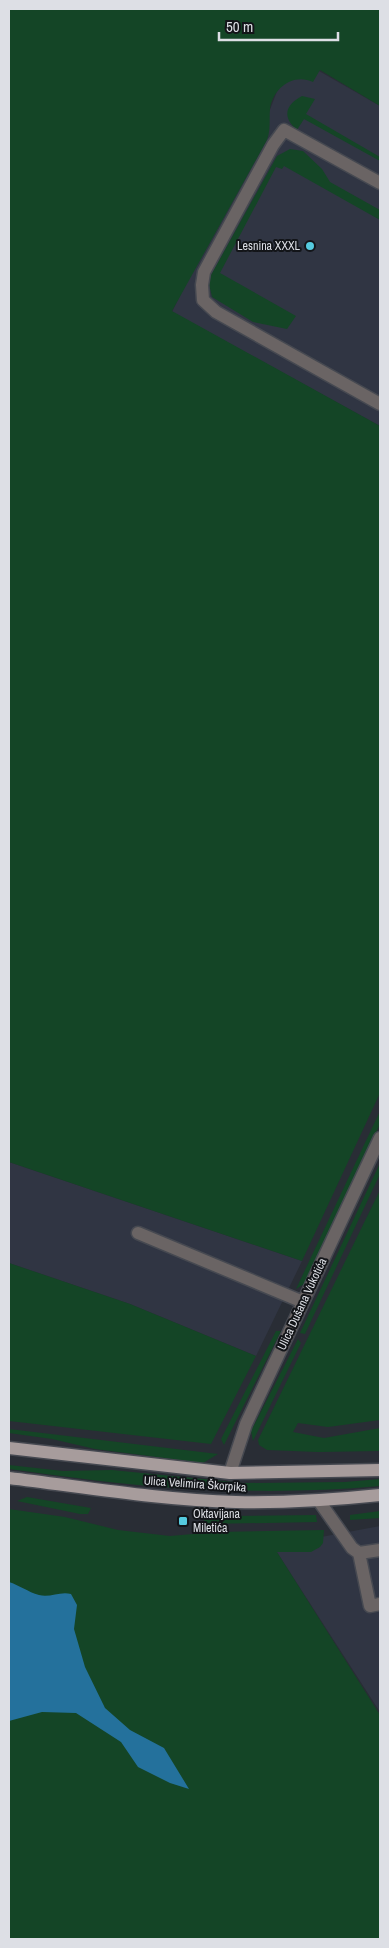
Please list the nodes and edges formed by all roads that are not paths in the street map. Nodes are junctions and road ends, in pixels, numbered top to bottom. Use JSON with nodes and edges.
{"nodes":[{"id":1,"x":380,"y":183,"type":"edge"},
{"id":2,"x":380,"y":404,"type":"edge"},
{"id":3,"x":380,"y":1138,"type":"edge"},
{"id":4,"x":138,"y":1233,"type":"dead end"},
{"id":5,"x":303,"y":1302,"type":"junction"},
{"id":6,"x":9,"y":1448,"type":"edge"},
{"id":7,"x":380,"y":1470,"type":"edge"},
{"id":8,"x":230,"y":1473,"type":"junction"},
{"id":9,"x":9,"y":1478,"type":"edge"},
{"id":10,"x":380,"y":1495,"type":"edge"},
{"id":11,"x":319,"y":1501,"type":"junction"},
{"id":12,"x":380,"y":1550,"type":"edge"},
{"id":13,"x":359,"y":1553,"type":"junction"},
{"id":14,"x":380,"y":1604,"type":"edge"}],
"edges":[{"from":1,"to":2,"type":"street"},
{"from":3,"to":5,"type":"street","name":"Ulica Dušana Vukotića"},
{"from":4,"to":5,"type":"street"},
{"from":5,"to":8,"type":"street","name":"Ulica Dušana Vukotića"},
{"from":6,"to":8,"type":"main road","name":"Ulica Velimira Škorpika"},
{"from":7,"to":8,"type":"main road","name":"Ulica Velimira Škorpika"},
{"from":9,"to":11,"type":"main road","name":"Ulica Velimira Škorpika"},
{"from":10,"to":11,"type":"main road","name":"Ulica Velimira Škorpika"},
{"from":11,"to":13,"type":"street"},
{"from":12,"to":13,"type":"street"},
{"from":13,"to":14,"type":"street"}]}
